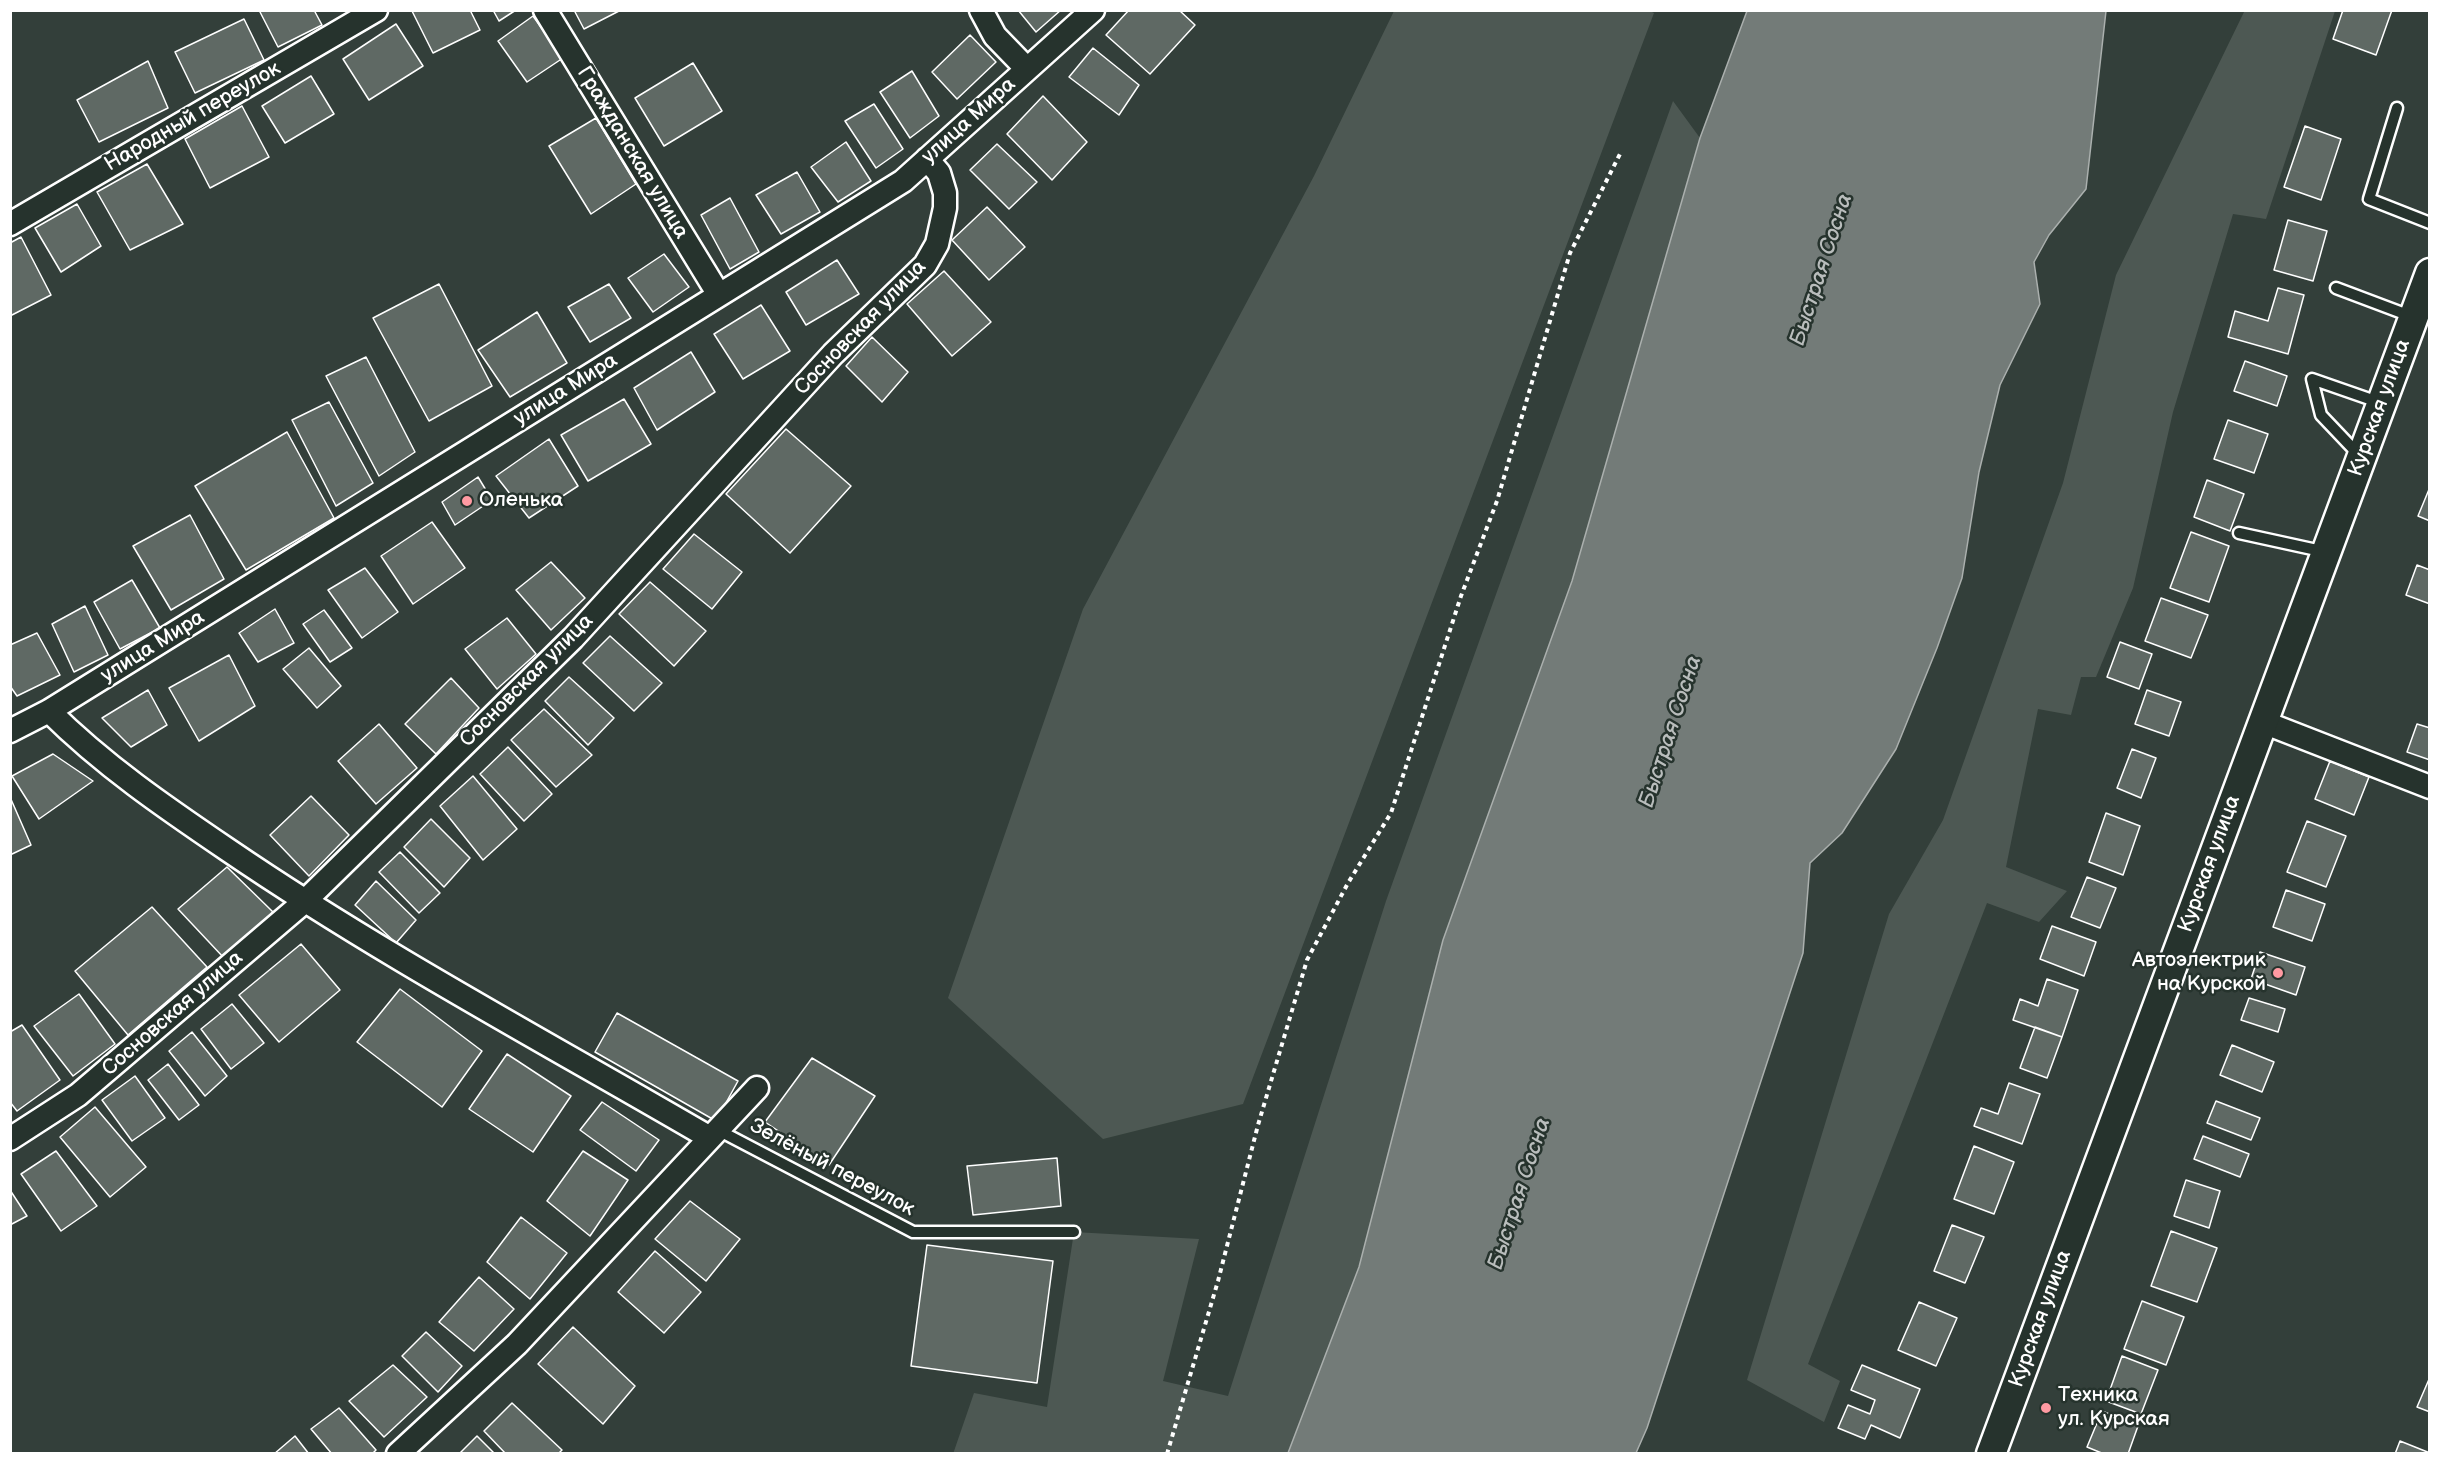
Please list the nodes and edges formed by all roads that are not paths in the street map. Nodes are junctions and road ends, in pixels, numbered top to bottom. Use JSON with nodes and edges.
{"nodes":[{"id":1,"x":376,"y":10,"type":"edge"},
{"id":2,"x":545,"y":10,"type":"edge"},
{"id":3,"x":981,"y":10,"type":"edge"},
{"id":4,"x":1093,"y":10,"type":"edge"},
{"id":5,"x":1027,"y":69,"type":"junction"},
{"id":6,"x":2397,"y":108,"type":"dead end"},
{"id":7,"x":927,"y":159,"type":"junction"},
{"id":8,"x":2430,"y":223,"type":"edge"},
{"id":9,"x":10,"y":224,"type":"edge"},
{"id":10,"x":2430,"y":273,"type":"edge"},
{"id":11,"x":2336,"y":288,"type":"dead end"},
{"id":12,"x":719,"y":295,"type":"junction"},
{"id":13,"x":2413,"y":317,"type":"junction"},
{"id":14,"x":2381,"y":404,"type":"junction"},
{"id":15,"x":2361,"y":458,"type":"junction"},
{"id":16,"x":2239,"y":533,"type":"dead end"},
{"id":17,"x":2326,"y":552,"type":"junction"},
{"id":18,"x":49,"y":711,"type":"junction"},
{"id":19,"x":2263,"y":722,"type":"junction"},
{"id":20,"x":10,"y":731,"type":"edge"},
{"id":21,"x":2430,"y":787,"type":"edge"},
{"id":22,"x":304,"y":902,"type":"junction"},
{"id":23,"x":757,"y":1088,"type":"dead end"},
{"id":24,"x":714,"y":1134,"type":"junction"},
{"id":25,"x":10,"y":1139,"type":"edge"},
{"id":26,"x":1074,"y":1232,"type":"dead end"},
{"id":27,"x":398,"y":1454,"type":"edge"},
{"id":28,"x":1991,"y":1454,"type":"edge"}],
"edges":[{"from":1,"to":9,"type":"street","name":"Народный переулок"},
{"from":2,"to":12,"type":"street","name":"Гражданская улица"},
{"from":3,"to":5,"type":"street"},
{"from":4,"to":5,"type":"street","name":"улица Мира"},
{"from":5,"to":7,"type":"street","name":"улица Мира"},
{"from":6,"to":8,"type":"lane"},
{"from":7,"to":12,"type":"street","name":"улица Мира"},
{"from":7,"to":22,"type":"street","name":"Сосновская улица"},
{"from":10,"to":13,"type":"street","name":"Курская улица"},
{"from":11,"to":13,"type":"lane"},
{"from":12,"to":18,"type":"street","name":"улица Мира"},
{"from":13,"to":14,"type":"street","name":"Курская улица"},
{"from":14,"to":15,"type":"street","name":"Курская улица"},
{"from":14,"to":15,"type":"lane"},
{"from":15,"to":17,"type":"street","name":"Курская улица"},
{"from":16,"to":17,"type":"lane"},
{"from":17,"to":19,"type":"street","name":"Курская улица"},
{"from":18,"to":20,"type":"street","name":"улица Мира"},
{"from":18,"to":22,"type":"street"},
{"from":19,"to":21,"type":"street"},
{"from":19,"to":28,"type":"street","name":"Курская улица"},
{"from":22,"to":24,"type":"street"},
{"from":22,"to":25,"type":"street","name":"Сосновская улица"},
{"from":23,"to":24,"type":"street"},
{"from":24,"to":26,"type":"lane","name":"Зелёный переулок"},
{"from":24,"to":27,"type":"street"}]}
